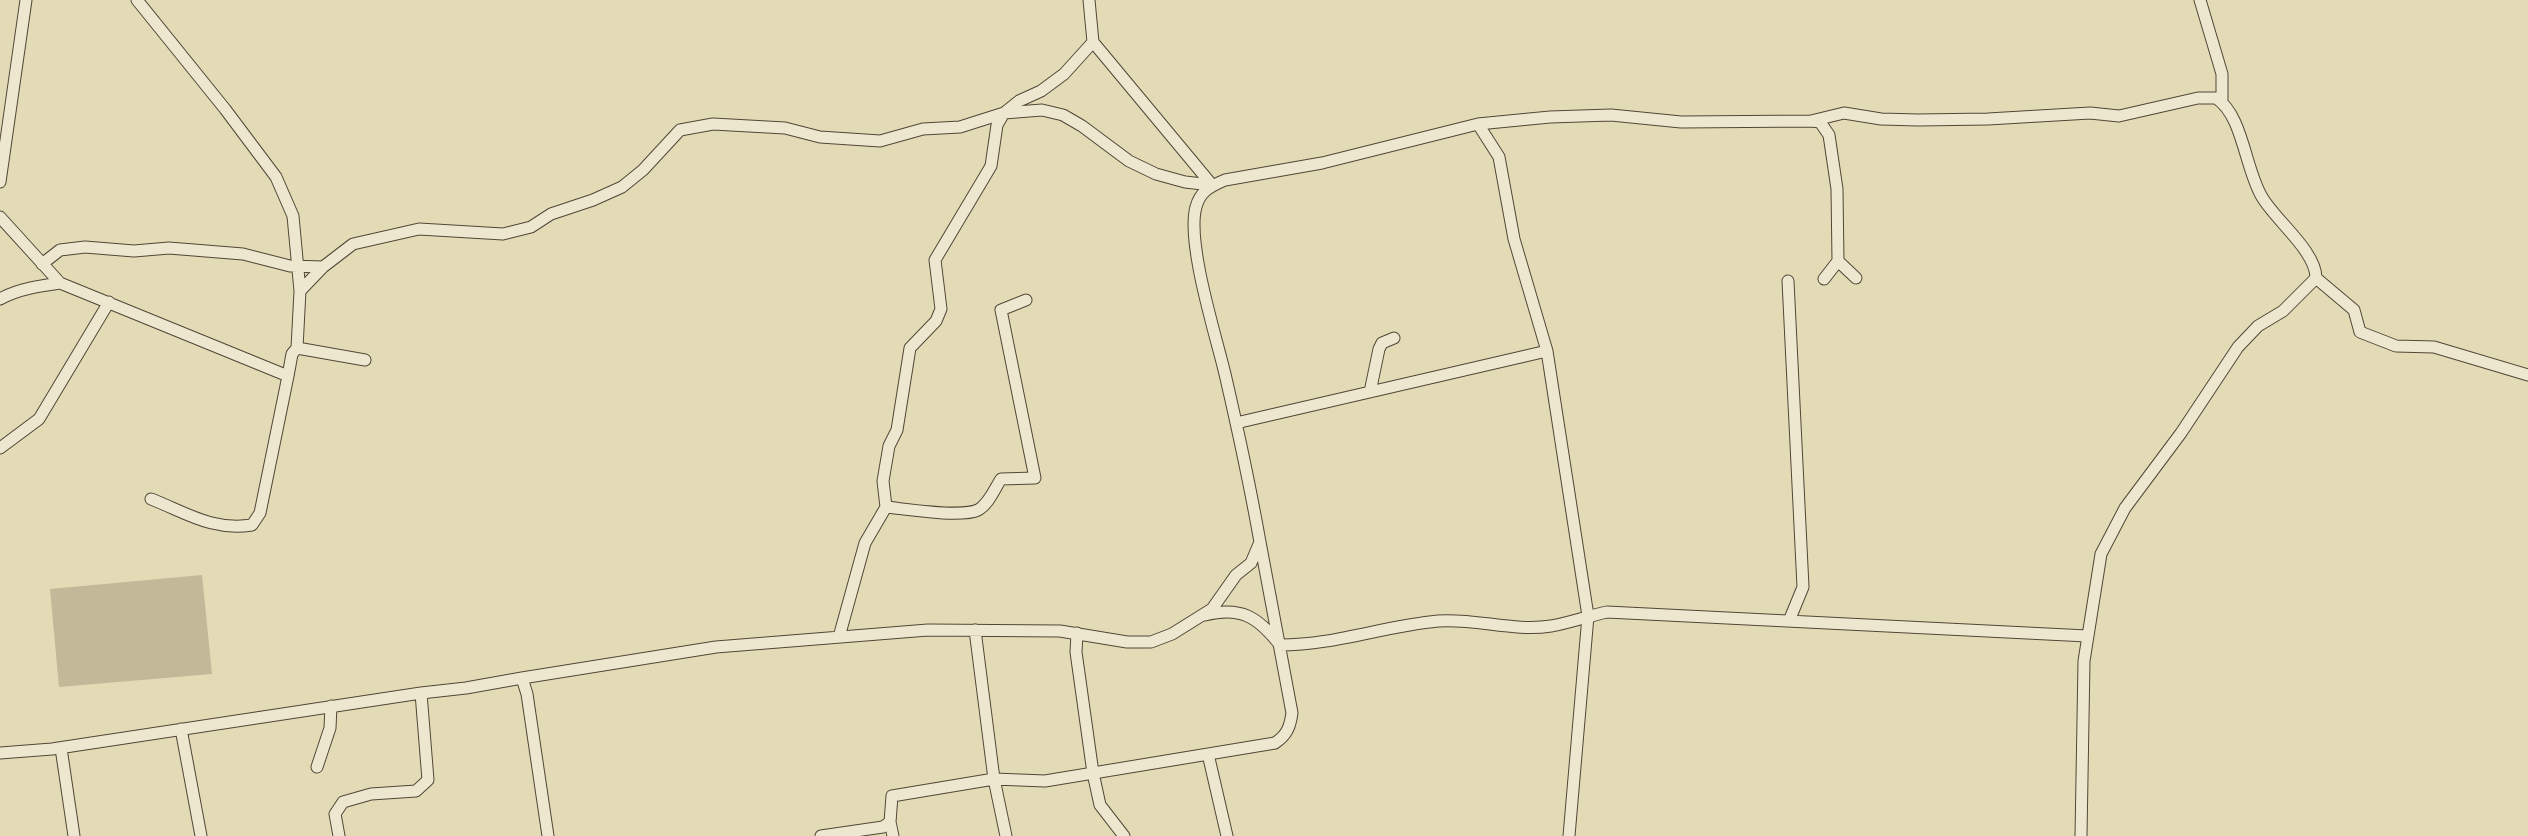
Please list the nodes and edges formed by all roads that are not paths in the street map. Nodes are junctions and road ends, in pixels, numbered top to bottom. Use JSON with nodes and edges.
{"nodes":[{"id":1,"x":26,"y":0,"type":"edge"},
{"id":2,"x":136,"y":0,"type":"edge"},
{"id":3,"x":1089,"y":0,"type":"edge"},
{"id":4,"x":2200,"y":0,"type":"edge"},
{"id":5,"x":1093,"y":42,"type":"junction"},
{"id":6,"x":2222,"y":102,"type":"junction"},
{"id":7,"x":1004,"y":113,"type":"junction"},
{"id":8,"x":1811,"y":121,"type":"junction"},
{"id":9,"x":1478,"y":124,"type":"junction"},
{"id":10,"x":1181,"y":181,"type":"junction"},
{"id":11,"x":0,"y":182,"type":"edge"},
{"id":12,"x":1212,"y":185,"type":"junction"},
{"id":13,"x":1196,"y":206,"type":"junction"},
{"id":14,"x":0,"y":217,"type":"edge"},
{"id":15,"x":1838,"y":261,"type":"junction"},
{"id":16,"x":42,"y":264,"type":"junction"},
{"id":17,"x":298,"y":266,"type":"junction"},
{"id":18,"x":323,"y":268,"type":"junction"},
{"id":19,"x":1856,"y":278,"type":"dead end"},
{"id":20,"x":2316,"y":278,"type":"junction"},
{"id":21,"x":1824,"y":279,"type":"dead end"},
{"id":22,"x":1788,"y":281,"type":"dead end"},
{"id":23,"x":60,"y":283,"type":"junction"},
{"id":24,"x":300,"y":291,"type":"junction"},
{"id":25,"x":0,"y":299,"type":"edge"},
{"id":26,"x":1026,"y":300,"type":"dead end"},
{"id":27,"x":109,"y":302,"type":"junction"},
{"id":28,"x":1394,"y":338,"type":"dead end"},
{"id":29,"x":297,"y":348,"type":"junction"},
{"id":30,"x":1547,"y":351,"type":"junction"},
{"id":31,"x":365,"y":360,"type":"dead end"},
{"id":32,"x":2528,"y":375,"type":"edge"},
{"id":33,"x":288,"y":376,"type":"junction"},
{"id":34,"x":1373,"y":389,"type":"junction"},
{"id":35,"x":1236,"y":423,"type":"junction"},
{"id":36,"x":0,"y":448,"type":"edge"},
{"id":37,"x":151,"y":499,"type":"dead end"},
{"id":38,"x":886,"y":507,"type":"junction"},
{"id":39,"x":1260,"y":542,"type":"junction"},
{"id":40,"x":1203,"y":616,"type":"junction"},
{"id":41,"x":1588,"y":616,"type":"junction"},
{"id":42,"x":1789,"y":621,"type":"junction"},
{"id":43,"x":975,"y":630,"type":"junction"},
{"id":44,"x":1078,"y":633,"type":"junction"},
{"id":45,"x":2087,"y":636,"type":"junction"},
{"id":46,"x":839,"y":637,"type":"junction"},
{"id":47,"x":1280,"y":645,"type":"junction"},
{"id":48,"x":522,"y":678,"type":"junction"},
{"id":49,"x":421,"y":693,"type":"junction"},
{"id":50,"x":331,"y":706,"type":"junction"},
{"id":51,"x":181,"y":729,"type":"junction"},
{"id":52,"x":61,"y":748,"type":"junction"},
{"id":53,"x":0,"y":753,"type":"edge"},
{"id":54,"x":1208,"y":754,"type":"junction"},
{"id":55,"x":317,"y":767,"type":"dead end"},
{"id":56,"x":1093,"y":773,"type":"junction"},
{"id":57,"x":994,"y":779,"type":"junction"},
{"id":58,"x":890,"y":822,"type":"junction"},
{"id":59,"x":74,"y":836,"type":"edge"},
{"id":60,"x":201,"y":836,"type":"edge"},
{"id":61,"x":339,"y":836,"type":"edge"},
{"id":62,"x":548,"y":836,"type":"edge"},
{"id":63,"x":821,"y":836,"type":"edge"},
{"id":64,"x":894,"y":836,"type":"edge"},
{"id":65,"x":1006,"y":836,"type":"edge"},
{"id":66,"x":1124,"y":836,"type":"edge"},
{"id":67,"x":1227,"y":836,"type":"edge"},
{"id":68,"x":1569,"y":836,"type":"edge"},
{"id":69,"x":2081,"y":836,"type":"edge"}],
"edges":[{"from":1,"to":11,"type":"street"},
{"from":2,"to":17,"type":"street"},
{"from":3,"to":5,"type":"street"},
{"from":4,"to":6,"type":"street"},
{"from":5,"to":7,"type":"street"},
{"from":5,"to":12,"type":"street"},
{"from":6,"to":8,"type":"street"},
{"from":6,"to":20,"type":"street"},
{"from":7,"to":10,"type":"street"},
{"from":7,"to":18,"type":"street"},
{"from":7,"to":38,"type":"street"},
{"from":8,"to":9,"type":"street"},
{"from":8,"to":15,"type":"street"},
{"from":9,"to":12,"type":"street"},
{"from":9,"to":30,"type":"street"},
{"from":10,"to":12,"type":"street"},
{"from":10,"to":13,"type":"street"},
{"from":12,"to":13,"type":"street"},
{"from":13,"to":35,"type":"street"},
{"from":14,"to":16,"type":"street"},
{"from":15,"to":19,"type":"street"},
{"from":15,"to":21,"type":"street"},
{"from":16,"to":17,"type":"street"},
{"from":16,"to":23,"type":"street"},
{"from":17,"to":18,"type":"street"},
{"from":17,"to":24,"type":"street"},
{"from":18,"to":24,"type":"street"},
{"from":20,"to":32,"type":"street"},
{"from":20,"to":45,"type":"street"},
{"from":22,"to":42,"type":"street"},
{"from":23,"to":25,"type":"street"},
{"from":23,"to":27,"type":"street"},
{"from":24,"to":29,"type":"street"},
{"from":26,"to":38,"type":"street"},
{"from":27,"to":33,"type":"street"},
{"from":27,"to":36,"type":"street"},
{"from":28,"to":34,"type":"street"},
{"from":29,"to":31,"type":"street"},
{"from":29,"to":33,"type":"street"},
{"from":30,"to":34,"type":"street"},
{"from":30,"to":41,"type":"street"},
{"from":33,"to":37,"type":"street"},
{"from":34,"to":35,"type":"street"},
{"from":35,"to":39,"type":"street"},
{"from":38,"to":46,"type":"street"},
{"from":39,"to":40,"type":"street"},
{"from":39,"to":47,"type":"street"},
{"from":40,"to":44,"type":"street"},
{"from":40,"to":47,"type":"street"},
{"from":41,"to":42,"type":"street"},
{"from":41,"to":47,"type":"street"},
{"from":41,"to":68,"type":"street"},
{"from":42,"to":45,"type":"street"},
{"from":43,"to":44,"type":"street"},
{"from":43,"to":46,"type":"street"},
{"from":43,"to":57,"type":"street"},
{"from":44,"to":56,"type":"street"},
{"from":45,"to":69,"type":"street"},
{"from":46,"to":48,"type":"street"},
{"from":47,"to":54,"type":"street"},
{"from":48,"to":49,"type":"street"},
{"from":48,"to":62,"type":"street"},
{"from":49,"to":50,"type":"street"},
{"from":49,"to":61,"type":"street"},
{"from":50,"to":51,"type":"street"},
{"from":50,"to":55,"type":"street"},
{"from":51,"to":52,"type":"street"},
{"from":51,"to":60,"type":"street"},
{"from":52,"to":53,"type":"street"},
{"from":52,"to":59,"type":"street"},
{"from":54,"to":56,"type":"street"},
{"from":54,"to":67,"type":"street"},
{"from":56,"to":57,"type":"street"},
{"from":56,"to":66,"type":"street"},
{"from":57,"to":58,"type":"street"},
{"from":57,"to":65,"type":"street"},
{"from":58,"to":63,"type":"street"},
{"from":58,"to":64,"type":"street"}]}
